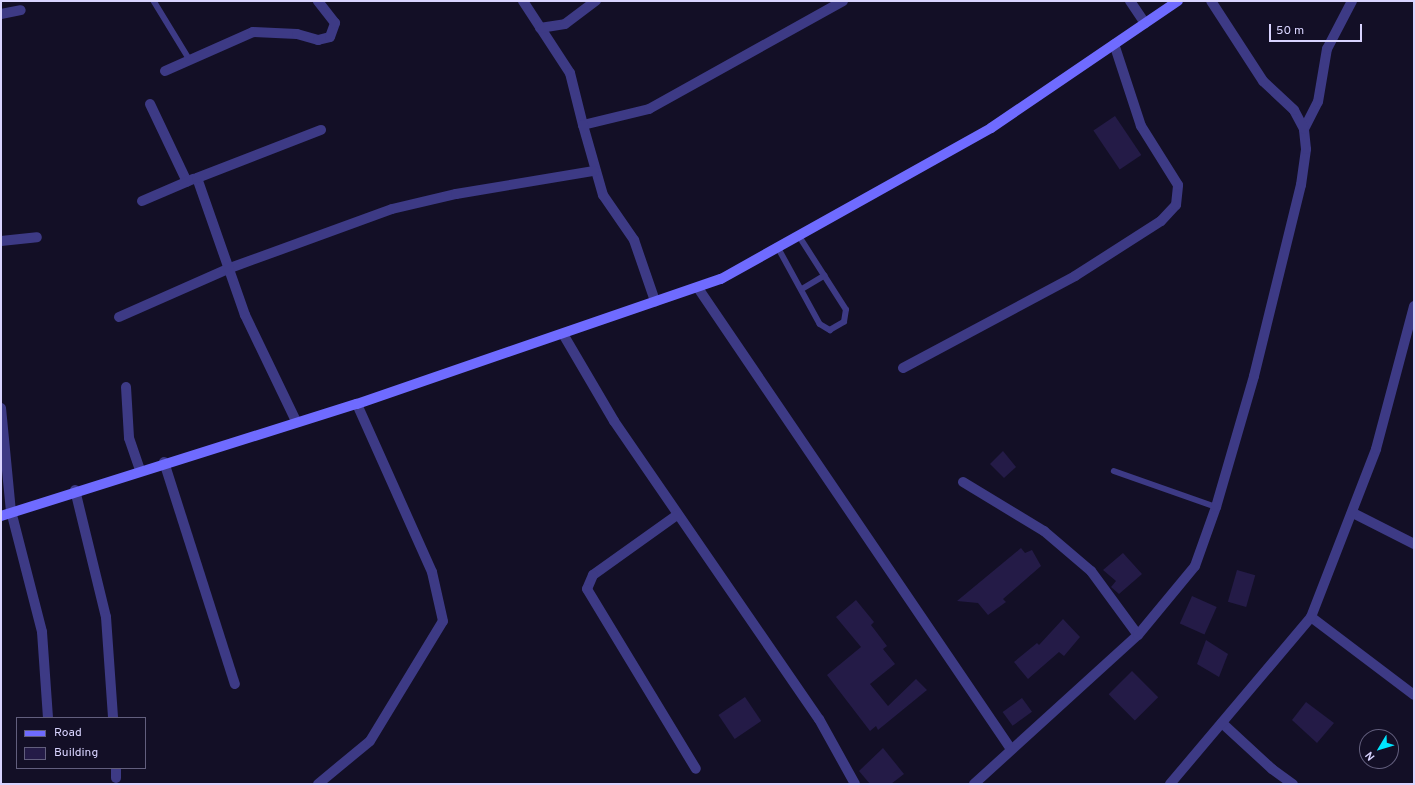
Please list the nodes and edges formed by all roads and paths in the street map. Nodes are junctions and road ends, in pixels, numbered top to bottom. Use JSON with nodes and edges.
{"nodes":[{"id":1,"x":154,"y":1,"type":"edge"},
{"id":2,"x":318,"y":1,"type":"edge"},
{"id":3,"x":523,"y":1,"type":"edge"},
{"id":4,"x":596,"y":1,"type":"edge"},
{"id":5,"x":843,"y":1,"type":"edge"},
{"id":6,"x":1130,"y":1,"type":"edge"},
{"id":7,"x":1178,"y":1,"type":"edge"},
{"id":8,"x":1211,"y":1,"type":"edge"},
{"id":9,"x":1352,"y":1,"type":"edge"},
{"id":10,"x":21,"y":10,"type":"dead end"},
{"id":11,"x":1,"y":14,"type":"edge"},
{"id":12,"x":1145,"y":23,"type":"junction"},
{"id":13,"x":540,"y":28,"type":"junction"},
{"id":14,"x":1114,"y":44,"type":"junction"},
{"id":15,"x":190,"y":60,"type":"junction"},
{"id":16,"x":165,"y":71,"type":"dead end"},
{"id":17,"x":150,"y":104,"type":"dead end"},
{"id":18,"x":583,"y":126,"type":"junction"},
{"id":19,"x":1304,"y":129,"type":"junction"},
{"id":20,"x":321,"y":130,"type":"dead end"},
{"id":21,"x":594,"y":171,"type":"junction"},
{"id":22,"x":197,"y":178,"type":"junction"},
{"id":23,"x":187,"y":182,"type":"junction"},
{"id":24,"x":142,"y":201,"type":"dead end"},
{"id":25,"x":37,"y":237,"type":"dead end"},
{"id":26,"x":800,"y":238,"type":"junction"},
{"id":27,"x":1,"y":241,"type":"edge"},
{"id":28,"x":779,"y":249,"type":"junction"},
{"id":29,"x":230,"y":268,"type":"junction"},
{"id":30,"x":824,"y":276,"type":"junction"},
{"id":31,"x":698,"y":288,"type":"junction"},
{"id":32,"x":802,"y":289,"type":"junction"},
{"id":33,"x":655,"y":301,"type":"junction"},
{"id":34,"x":1414,"y":306,"type":"edge"},
{"id":35,"x":119,"y":317,"type":"dead end"},
{"id":36,"x":563,"y":334,"type":"junction"},
{"id":37,"x":903,"y":368,"type":"dead end"},
{"id":38,"x":126,"y":387,"type":"dead end"},
{"id":39,"x":357,"y":404,"type":"junction"},
{"id":40,"x":1,"y":408,"type":"edge"},
{"id":41,"x":296,"y":421,"type":"junction"},
{"id":42,"x":164,"y":462,"type":"junction"},
{"id":43,"x":140,"y":470,"type":"junction"},
{"id":44,"x":1114,"y":471,"type":"dead end"},
{"id":45,"x":963,"y":482,"type":"dead end"},
{"id":46,"x":75,"y":490,"type":"junction"},
{"id":47,"x":1216,"y":507,"type":"junction"},
{"id":48,"x":11,"y":512,"type":"junction"},
{"id":49,"x":1353,"y":513,"type":"junction"},
{"id":50,"x":678,"y":515,"type":"junction"},
{"id":51,"x":1,"y":516,"type":"edge"},
{"id":52,"x":1414,"y":544,"type":"edge"},
{"id":53,"x":1311,"y":617,"type":"junction"},
{"id":54,"x":1138,"y":635,"type":"junction"},
{"id":55,"x":235,"y":684,"type":"dead end"},
{"id":56,"x":1414,"y":695,"type":"edge"},
{"id":57,"x":48,"y":717,"type":"edge"},
{"id":58,"x":113,"y":717,"type":"edge"},
{"id":59,"x":1222,"y":723,"type":"junction"},
{"id":60,"x":1011,"y":749,"type":"junction"},
{"id":61,"x":696,"y":769,"type":"dead end"},
{"id":62,"x":318,"y":784,"type":"edge"},
{"id":63,"x":855,"y":784,"type":"edge"},
{"id":64,"x":974,"y":784,"type":"edge"},
{"id":65,"x":1170,"y":784,"type":"edge"},
{"id":66,"x":1293,"y":784,"type":"edge"}],
"edges":[{"from":1,"to":15,"type":"lane"},
{"from":2,"to":15,"type":"street"},
{"from":3,"to":13,"type":"street"},
{"from":4,"to":13,"type":"street"},
{"from":5,"to":18,"type":"street"},
{"from":6,"to":12,"type":"street"},
{"from":7,"to":12,"type":"street"},
{"from":8,"to":19,"type":"street"},
{"from":9,"to":19,"type":"street"},
{"from":10,"to":11,"type":"street"},
{"from":12,"to":14,"type":"street"},
{"from":13,"to":18,"type":"street"},
{"from":14,"to":26,"type":"street"},
{"from":14,"to":37,"type":"street"},
{"from":15,"to":16,"type":"street"},
{"from":17,"to":23,"type":"street"},
{"from":18,"to":21,"type":"street"},
{"from":19,"to":47,"type":"street"},
{"from":20,"to":22,"type":"street"},
{"from":21,"to":29,"type":"street"},
{"from":21,"to":33,"type":"street"},
{"from":22,"to":23,"type":"street"},
{"from":22,"to":29,"type":"street"},
{"from":23,"to":24,"type":"street"},
{"from":25,"to":27,"type":"street"},
{"from":26,"to":28,"type":"street"},
{"from":26,"to":30,"type":"lane"},
{"from":28,"to":31,"type":"street"},
{"from":28,"to":32,"type":"lane"},
{"from":29,"to":35,"type":"street"},
{"from":29,"to":41,"type":"street"},
{"from":30,"to":32,"type":"lane"},
{"from":30,"to":32,"type":"lane"},
{"from":31,"to":33,"type":"street"},
{"from":31,"to":60,"type":"street"},
{"from":33,"to":36,"type":"street"},
{"from":34,"to":49,"type":"street"},
{"from":36,"to":39,"type":"street"},
{"from":36,"to":50,"type":"street"},
{"from":38,"to":43,"type":"street"},
{"from":39,"to":41,"type":"street"},
{"from":39,"to":62,"type":"street"},
{"from":40,"to":48,"type":"street"},
{"from":41,"to":42,"type":"street"},
{"from":42,"to":43,"type":"street"},
{"from":42,"to":55,"type":"street"},
{"from":43,"to":46,"type":"street"},
{"from":44,"to":47,"type":"lane"},
{"from":45,"to":54,"type":"street"},
{"from":46,"to":48,"type":"street"},
{"from":46,"to":58,"type":"street"},
{"from":47,"to":54,"type":"street"},
{"from":48,"to":51,"type":"street"},
{"from":48,"to":57,"type":"street"},
{"from":49,"to":52,"type":"street"},
{"from":49,"to":53,"type":"street"},
{"from":50,"to":61,"type":"street"},
{"from":50,"to":63,"type":"street"},
{"from":53,"to":56,"type":"street"},
{"from":53,"to":59,"type":"street"},
{"from":54,"to":60,"type":"street"},
{"from":59,"to":65,"type":"street"},
{"from":59,"to":66,"type":"street"},
{"from":60,"to":64,"type":"street"}]}
